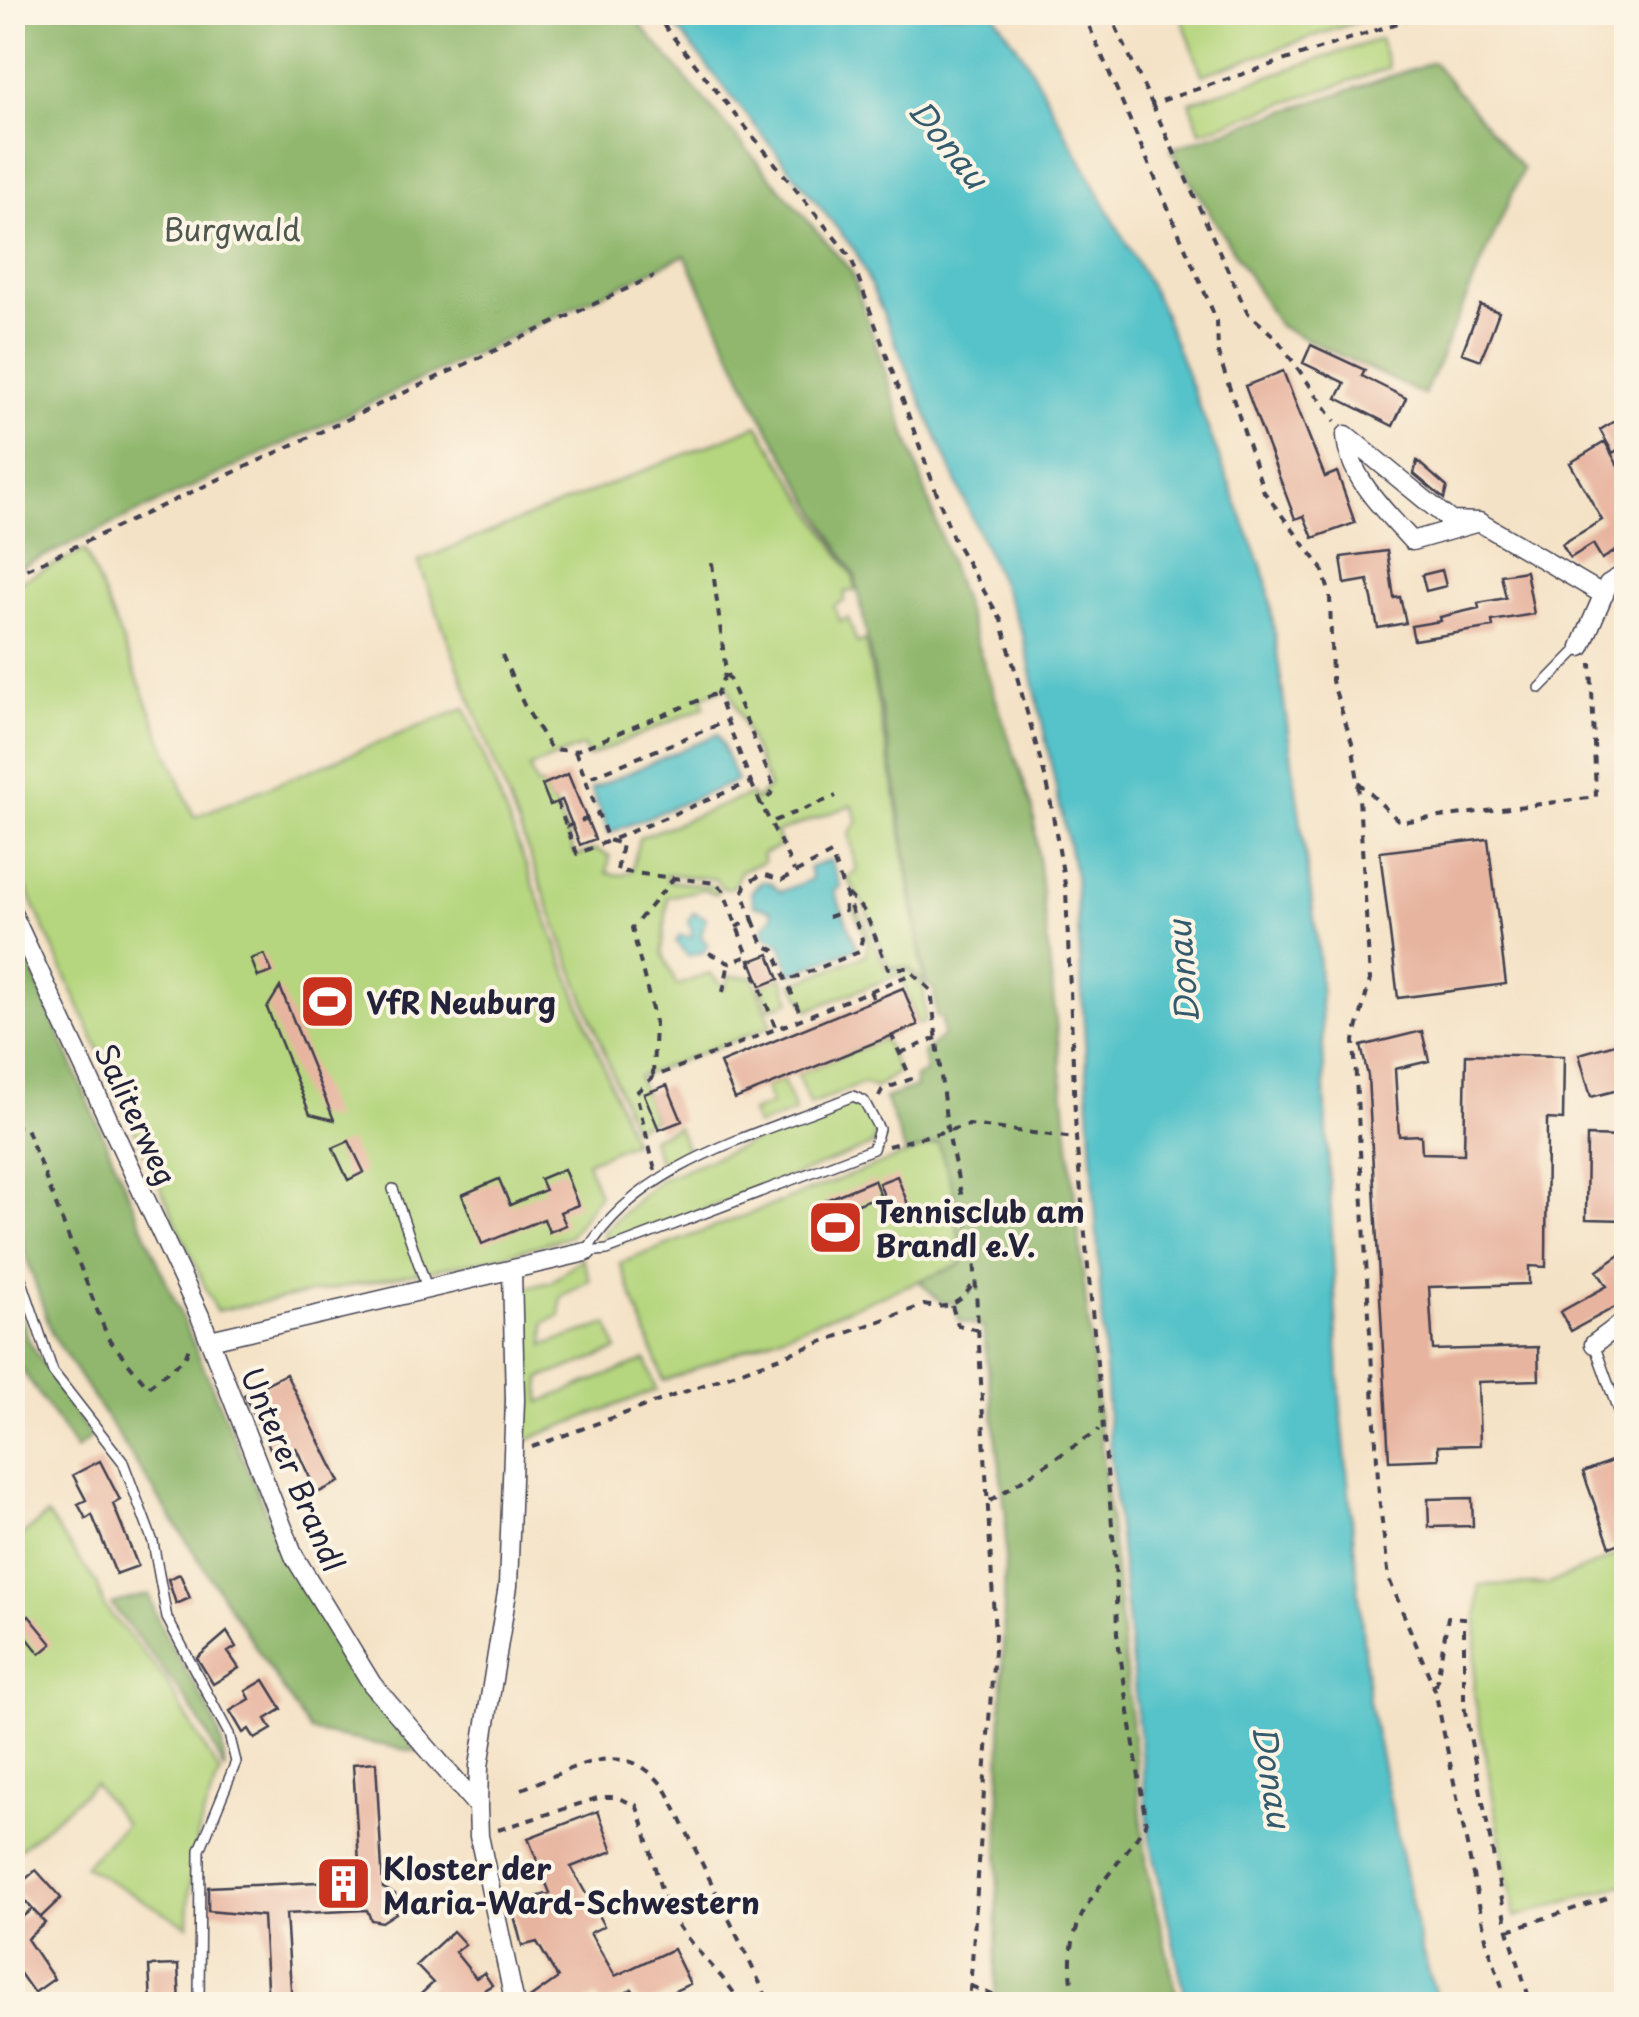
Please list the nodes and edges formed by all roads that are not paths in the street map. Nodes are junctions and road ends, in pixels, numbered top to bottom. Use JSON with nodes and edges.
{"nodes":[{"id":1,"x":1478,"y":522,"type":"junction"},
{"id":2,"x":1626,"y":573,"type":"edge"},
{"id":3,"x":1604,"y":595,"type":"junction"},
{"id":4,"x":1581,"y":647,"type":"joint"},
{"id":5,"x":1540,"y":688,"type":"dead end"},
{"id":6,"x":12,"y":912,"type":"edge"},
{"id":7,"x":393,"y":1188,"type":"dead end"},
{"id":8,"x":12,"y":1252,"type":"edge"},
{"id":9,"x":586,"y":1252,"type":"junction"},
{"id":10,"x":512,"y":1271,"type":"junction"},
{"id":11,"x":428,"y":1290,"type":"junction"},
{"id":12,"x":1626,"y":1320,"type":"edge"},
{"id":13,"x":210,"y":1340,"type":"junction"},
{"id":14,"x":1594,"y":1344,"type":"joint"},
{"id":15,"x":1626,"y":1433,"type":"edge"},
{"id":16,"x":478,"y":1807,"type":"junction"},
{"id":17,"x":199,"y":2004,"type":"edge"},
{"id":18,"x":515,"y":2004,"type":"edge"}],
"edges":[{"from":1,"to":1,"type":"street"},
{"from":1,"to":3,"type":"street"},
{"from":2,"to":3,"type":"street"},
{"from":3,"to":4,"type":"street"},
{"from":4,"to":5,"type":"lane"},
{"from":6,"to":13,"type":"street","name":"Saliterweg"},
{"from":7,"to":11,"type":"lane"},
{"from":8,"to":17,"type":"lane"},
{"from":9,"to":9,"type":"lane"},
{"from":9,"to":10,"type":"street"},
{"from":10,"to":11,"type":"street"},
{"from":10,"to":16,"type":"street"},
{"from":11,"to":13,"type":"street"},
{"from":12,"to":14,"type":"street"},
{"from":13,"to":16,"type":"street","name":"Unterer Brandl"},
{"from":14,"to":15,"type":"lane"},
{"from":16,"to":18,"type":"street"}]}
